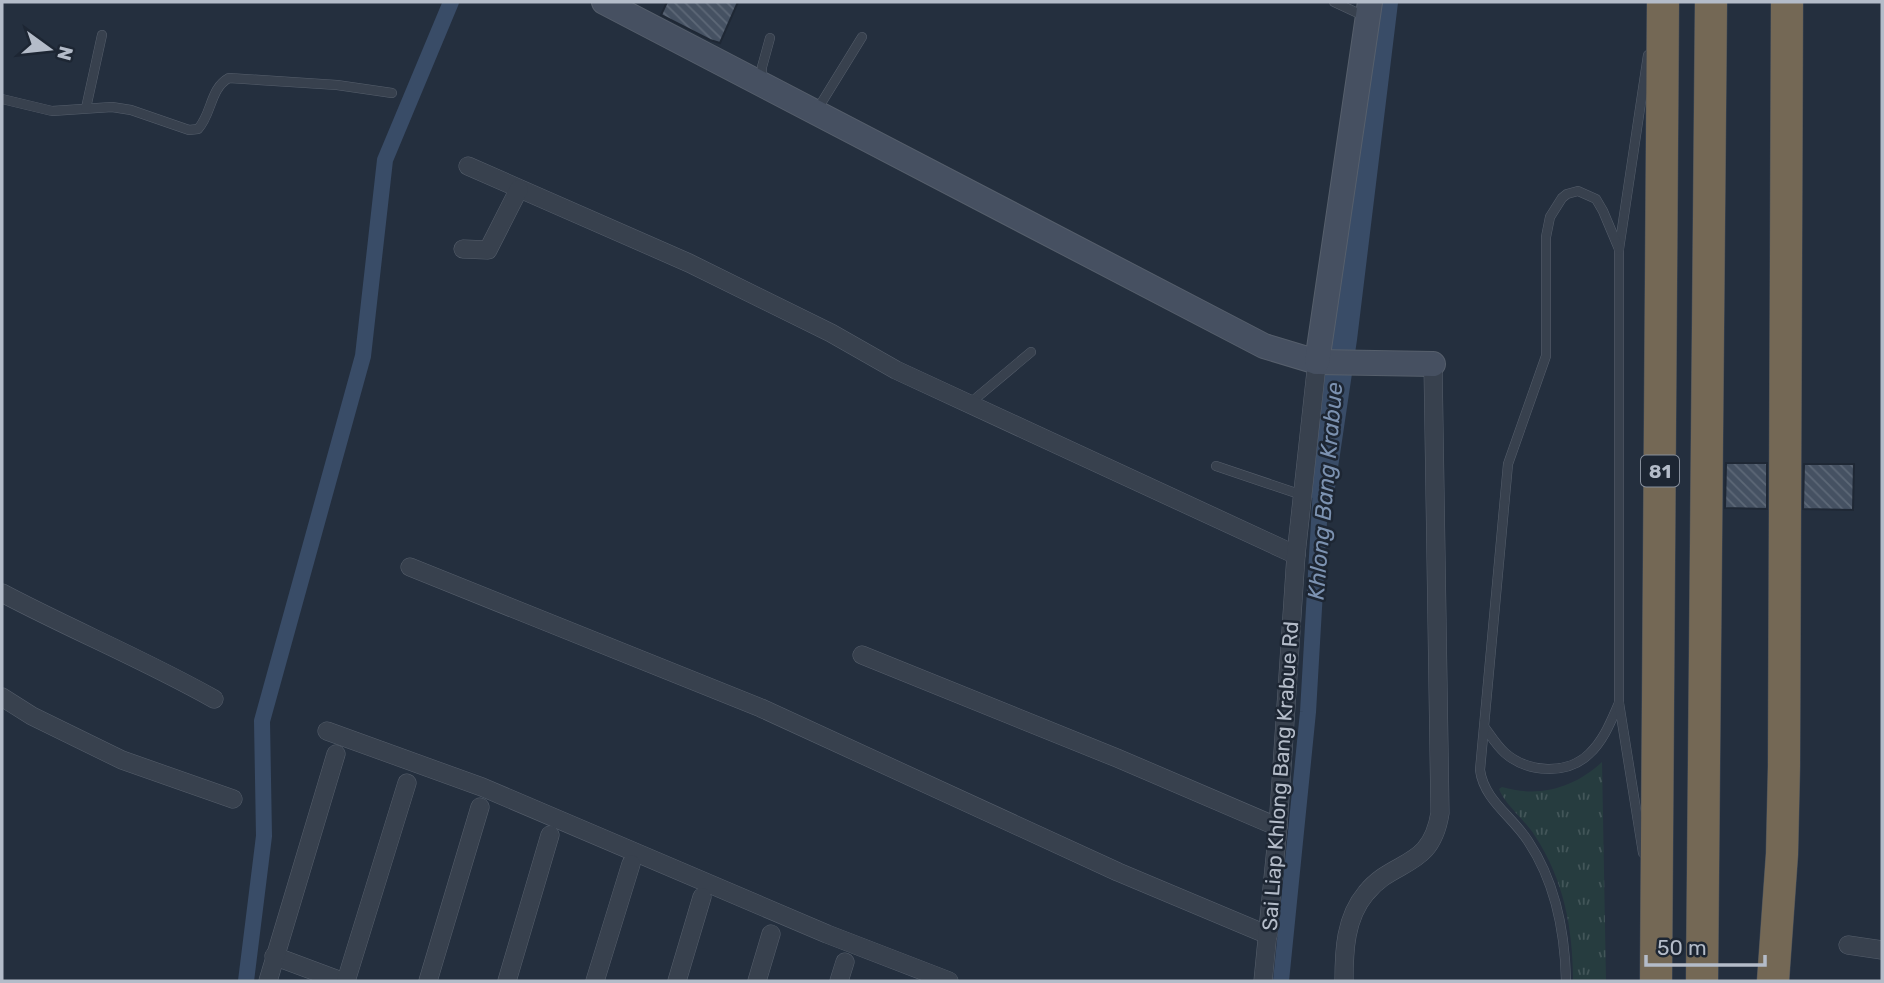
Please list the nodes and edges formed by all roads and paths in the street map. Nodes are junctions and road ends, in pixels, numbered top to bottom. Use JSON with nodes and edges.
{"nodes":[{"id":1,"x":604,"y":2,"type":"edge"},
{"id":2,"x":1334,"y":2,"type":"edge"},
{"id":3,"x":1656,"y":2,"type":"edge"},
{"id":4,"x":1711,"y":2,"type":"edge"},
{"id":5,"x":1787,"y":2,"type":"edge"},
{"id":6,"x":1369,"y":10,"type":"edge"},
{"id":7,"x":1658,"y":15,"type":"edge"},
{"id":8,"x":102,"y":35,"type":"dead end"},
{"id":9,"x":862,"y":37,"type":"dead end"},
{"id":10,"x":770,"y":38,"type":"dead end"},
{"id":11,"x":1650,"y":43,"type":"dead end"},
{"id":12,"x":762,"y":85,"type":"junction"},
{"id":13,"x":393,"y":93,"type":"dead end"},
{"id":14,"x":2,"y":99,"type":"edge"},
{"id":15,"x":86,"y":108,"type":"junction"},
{"id":16,"x":815,"y":113,"type":"junction"},
{"id":17,"x":468,"y":166,"type":"dead end"},
{"id":18,"x":519,"y":189,"type":"junction"},
{"id":19,"x":463,"y":249,"type":"dead end"},
{"id":20,"x":1619,"y":249,"type":"junction"},
{"id":21,"x":1031,"y":352,"type":"dead end"},
{"id":22,"x":1317,"y":362,"type":"junction"},
{"id":23,"x":1433,"y":364,"type":"joint"},
{"id":24,"x":969,"y":404,"type":"junction"},
{"id":25,"x":1216,"y":466,"type":"dead end"},
{"id":26,"x":1303,"y":495,"type":"junction"},
{"id":27,"x":1296,"y":555,"type":"junction"},
{"id":28,"x":410,"y":567,"type":"dead end"},
{"id":29,"x":2,"y":593,"type":"edge"},
{"id":30,"x":862,"y":655,"type":"dead end"},
{"id":31,"x":2,"y":697,"type":"edge"},
{"id":32,"x":214,"y":699,"type":"dead end"},
{"id":33,"x":1619,"y":703,"type":"junction"},
{"id":34,"x":1485,"y":728,"type":"junction"},
{"id":35,"x":327,"y":731,"type":"dead end"},
{"id":36,"x":336,"y":754,"type":"dead end"},
{"id":37,"x":407,"y":783,"type":"dead end"},
{"id":38,"x":233,"y":799,"type":"dead end"},
{"id":39,"x":480,"y":807,"type":"dead end"},
{"id":40,"x":1278,"y":827,"type":"junction"},
{"id":41,"x":550,"y":835,"type":"dead end"},
{"id":42,"x":1644,"y":861,"type":"dead end"},
{"id":43,"x":631,"y":864,"type":"dead end"},
{"id":44,"x":1646,"y":874,"type":"dead end"},
{"id":45,"x":702,"y":897,"type":"dead end"},
{"id":46,"x":771,"y":934,"type":"dead end"},
{"id":47,"x":1268,"y":935,"type":"junction"},
{"id":48,"x":1656,"y":940,"type":"junction"},
{"id":49,"x":1848,"y":945,"type":"dead end"},
{"id":50,"x":1882,"y":950,"type":"edge"},
{"id":51,"x":274,"y":956,"type":"junction"},
{"id":52,"x":845,"y":962,"type":"dead end"},
{"id":53,"x":268,"y":981,"type":"edge"},
{"id":54,"x":341,"y":981,"type":"edge"},
{"id":55,"x":346,"y":981,"type":"edge"},
{"id":56,"x":428,"y":981,"type":"edge"},
{"id":57,"x":507,"y":981,"type":"edge"},
{"id":58,"x":595,"y":981,"type":"edge"},
{"id":59,"x":677,"y":981,"type":"edge"},
{"id":60,"x":757,"y":981,"type":"edge"},
{"id":61,"x":839,"y":981,"type":"edge"},
{"id":62,"x":949,"y":981,"type":"edge"},
{"id":63,"x":1263,"y":981,"type":"edge"},
{"id":64,"x":1344,"y":981,"type":"edge"},
{"id":65,"x":1566,"y":981,"type":"edge"},
{"id":66,"x":1656,"y":981,"type":"edge"},
{"id":67,"x":1702,"y":981,"type":"edge"},
{"id":68,"x":1773,"y":981,"type":"edge"}],
"edges":[{"from":1,"to":12,"type":"street"},
{"from":2,"to":6,"type":"lane"},
{"from":3,"to":7,"type":"lane"},
{"from":4,"to":67,"type":"highway","number":"81"},
{"from":5,"to":68,"type":"highway"},
{"from":6,"to":22,"type":"street"},
{"from":7,"to":48,"type":"highway","number":"81"},
{"from":8,"to":15,"type":"lane"},
{"from":9,"to":16,"type":"lane"},
{"from":10,"to":12,"type":"lane"},
{"from":11,"to":20,"type":"lane"},
{"from":12,"to":16,"type":"street"},
{"from":13,"to":15,"type":"lane"},
{"from":14,"to":15,"type":"lane"},
{"from":16,"to":22,"type":"street"},
{"from":17,"to":18,"type":"street"},
{"from":18,"to":19,"type":"street"},
{"from":18,"to":24,"type":"street"},
{"from":20,"to":33,"type":"lane"},
{"from":20,"to":34,"type":"lane"},
{"from":21,"to":24,"type":"lane"},
{"from":22,"to":23,"type":"street"},
{"from":22,"to":26,"type":"street","name":"Sai Liap Khlong Bang Krabue Rd"},
{"from":23,"to":64,"type":"street"},
{"from":24,"to":27,"type":"street"},
{"from":25,"to":26,"type":"lane"},
{"from":26,"to":27,"type":"street","name":"Sai Liap Khlong Bang Krabue Rd"},
{"from":27,"to":40,"type":"street","name":"Sai Liap Khlong Bang Krabue Rd"},
{"from":28,"to":47,"type":"street"},
{"from":29,"to":32,"type":"street"},
{"from":30,"to":40,"type":"street"},
{"from":31,"to":38,"type":"street"},
{"from":33,"to":34,"type":"lane"},
{"from":33,"to":42,"type":"lane"},
{"from":34,"to":65,"type":"lane"},
{"from":35,"to":62,"type":"street"},
{"from":36,"to":51,"type":"street"},
{"from":37,"to":55,"type":"street"},
{"from":39,"to":56,"type":"street"},
{"from":40,"to":47,"type":"street","name":"Sai Liap Khlong Bang Krabue Rd"},
{"from":41,"to":57,"type":"street"},
{"from":43,"to":58,"type":"street"},
{"from":44,"to":48,"type":"lane"},
{"from":45,"to":59,"type":"street"},
{"from":46,"to":60,"type":"street"},
{"from":47,"to":63,"type":"street","name":"Sai Liap Khlong Bang Krabue Rd"},
{"from":48,"to":66,"type":"highway","number":"81"},
{"from":49,"to":50,"type":"street"},
{"from":51,"to":53,"type":"street"},
{"from":51,"to":54,"type":"street"},
{"from":52,"to":61,"type":"street"}]}
